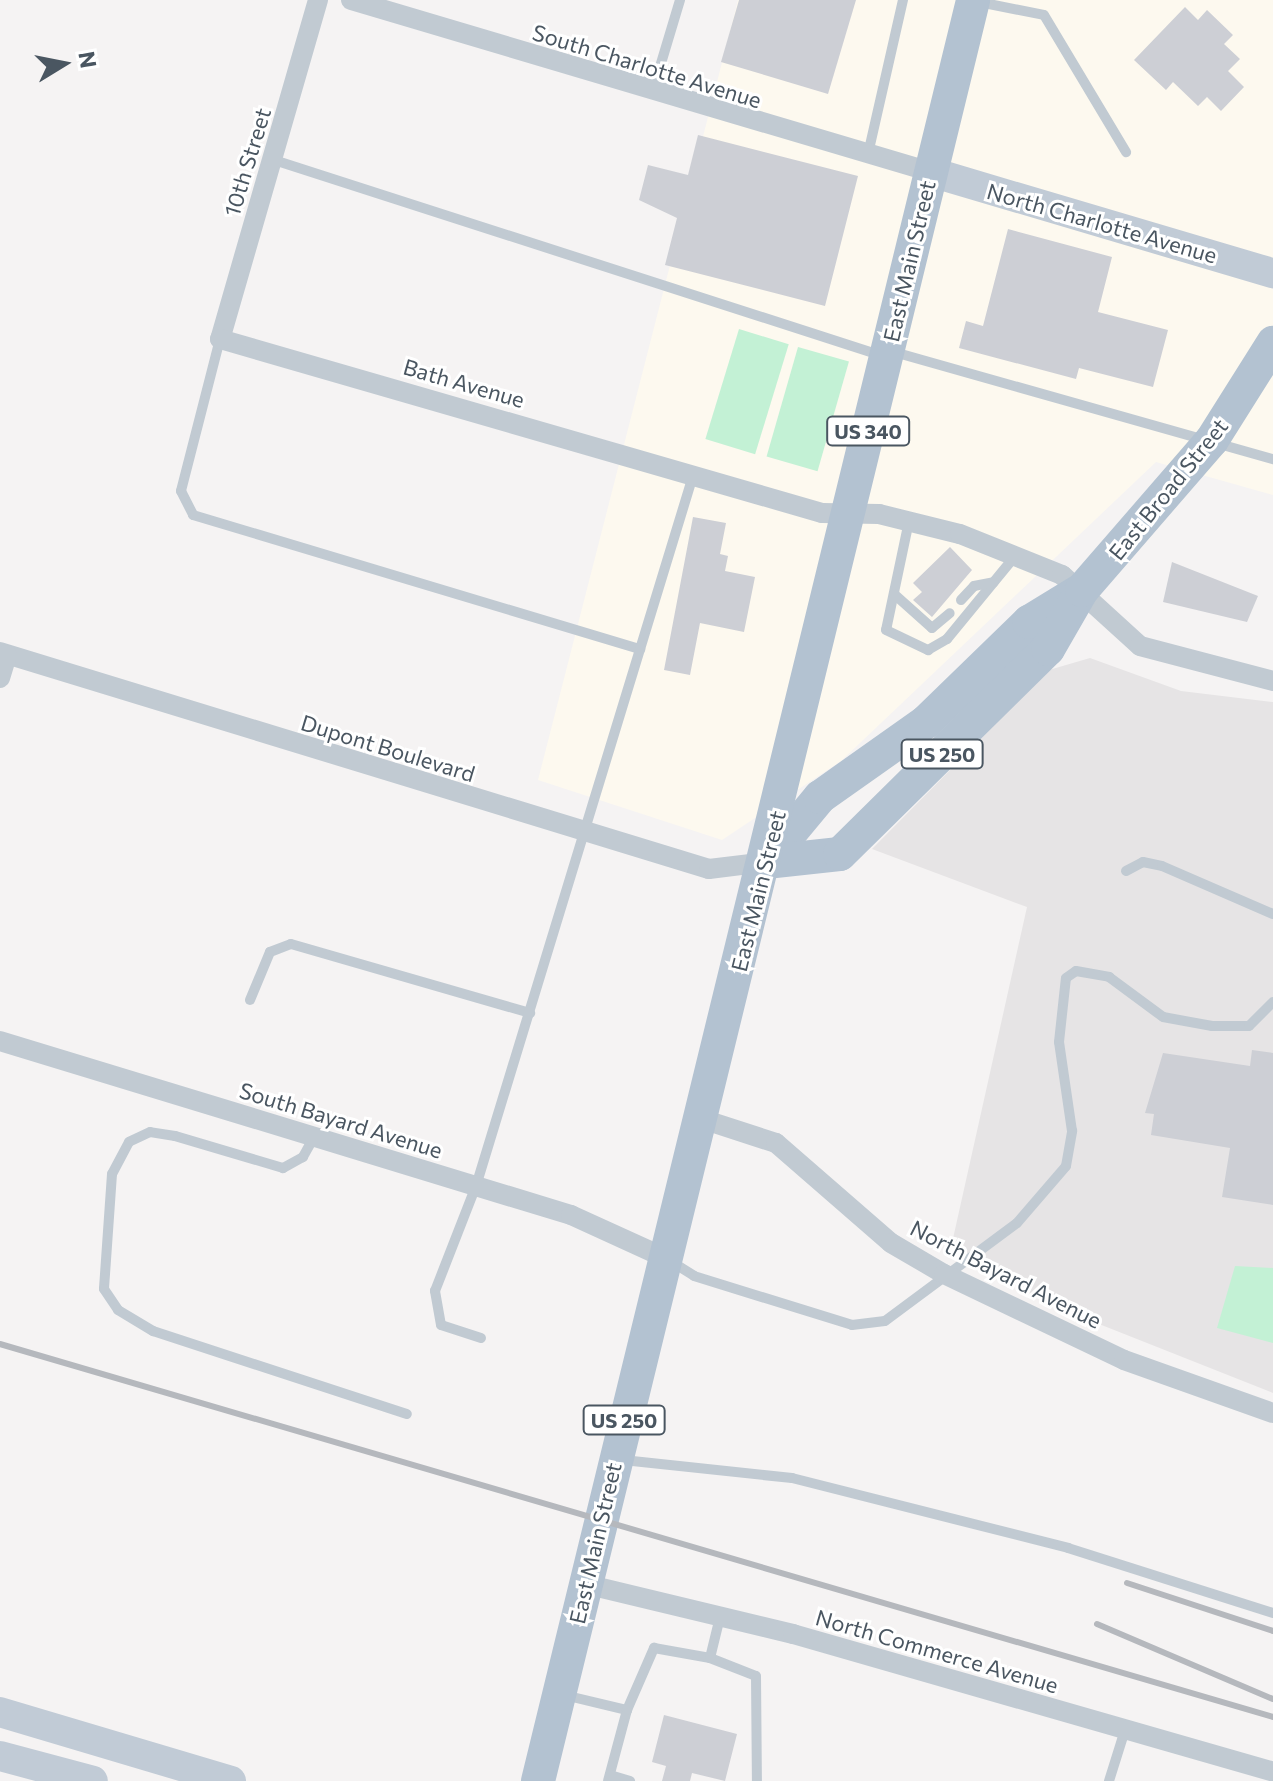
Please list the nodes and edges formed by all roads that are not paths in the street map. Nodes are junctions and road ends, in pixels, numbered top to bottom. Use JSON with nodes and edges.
{"nodes":[{"id":1,"x":318,"y":0,"type":"edge"},
{"id":2,"x":351,"y":0,"type":"edge"},
{"id":3,"x":680,"y":0,"type":"edge"},
{"id":4,"x":903,"y":0,"type":"edge"},
{"id":5,"x":972,"y":0,"type":"edge"},
{"id":6,"x":652,"y":94,"type":"junction"},
{"id":7,"x":1126,"y":152,"type":"dead end"},
{"id":8,"x":868,"y":154,"type":"junction"},
{"id":9,"x":274,"y":160,"type":"junction"},
{"id":10,"x":931,"y":172,"type":"junction"},
{"id":11,"x":1273,"y":273,"type":"edge"},
{"id":12,"x":220,"y":339,"type":"junction"},
{"id":13,"x":1273,"y":343,"type":"edge"},
{"id":14,"x":888,"y":353,"type":"junction"},
{"id":15,"x":1212,"y":440,"type":"junction"},
{"id":16,"x":1273,"y":459,"type":"edge"},
{"id":17,"x":693,"y":476,"type":"junction"},
{"id":18,"x":848,"y":513,"type":"junction"},
{"id":19,"x":909,"y":521,"type":"junction"},
{"id":20,"x":1016,"y":555,"type":"junction"},
{"id":21,"x":994,"y":582,"type":"junction"},
{"id":22,"x":1082,"y":590,"type":"junction"},
{"id":23,"x":894,"y":594,"type":"junction"},
{"id":24,"x":961,"y":600,"type":"dead end"},
{"id":25,"x":950,"y":613,"type":"dead end"},
{"id":26,"x":640,"y":649,"type":"junction"},
{"id":27,"x":3,"y":653,"type":"edge"},
{"id":28,"x":0,"y":678,"type":"edge"},
{"id":29,"x":1273,"y":681,"type":"edge"},
{"id":30,"x":582,"y":831,"type":"junction"},
{"id":31,"x":766,"y":862,"type":"junction"},
{"id":32,"x":1126,"y":871,"type":"dead end"},
{"id":33,"x":1273,"y":914,"type":"edge"},
{"id":34,"x":250,"y":1000,"type":"dead end"},
{"id":35,"x":1273,"y":1002,"type":"edge"},
{"id":36,"x":530,"y":1013,"type":"junction"},
{"id":37,"x":0,"y":1041,"type":"edge"},
{"id":38,"x":699,"y":1118,"type":"junction"},
{"id":39,"x":314,"y":1137,"type":"junction"},
{"id":40,"x":476,"y":1186,"type":"junction"},
{"id":41,"x":663,"y":1257,"type":"junction"},
{"id":42,"x":944,"y":1274,"type":"junction"},
{"id":43,"x":481,"y":1338,"type":"dead end"},
{"id":44,"x":1273,"y":1413,"type":"edge"},
{"id":45,"x":407,"y":1414,"type":"dead end"},
{"id":46,"x":615,"y":1459,"type":"junction"},
{"id":47,"x":585,"y":1584,"type":"junction"},
{"id":48,"x":1273,"y":1613,"type":"edge"},
{"id":49,"x":720,"y":1617,"type":"junction"},
{"id":50,"x":710,"y":1658,"type":"junction"},
{"id":51,"x":560,"y":1694,"type":"junction"},
{"id":52,"x":627,"y":1710,"type":"junction"},
{"id":53,"x":0,"y":1712,"type":"edge"},
{"id":54,"x":1125,"y":1730,"type":"junction"},
{"id":55,"x":0,"y":1756,"type":"edge"},
{"id":56,"x":1273,"y":1772,"type":"edge"},
{"id":57,"x":609,"y":1778,"type":"edge"},
{"id":58,"x":93,"y":1781,"type":"edge"},
{"id":59,"x":231,"y":1781,"type":"edge"},
{"id":60,"x":538,"y":1781,"type":"edge"},
{"id":61,"x":630,"y":1781,"type":"edge"},
{"id":62,"x":757,"y":1781,"type":"edge"},
{"id":63,"x":1109,"y":1781,"type":"edge"}],
"edges":[{"from":1,"to":9,"type":"street","name":"10th Street"},
{"from":2,"to":6,"type":"street","name":"South Charlotte Avenue"},
{"from":3,"to":6,"type":"lane"},
{"from":4,"to":8,"type":"lane"},
{"from":5,"to":7,"type":"lane"},
{"from":5,"to":10,"type":"main road","name":"East Main Street","number":"US 340"},
{"from":6,"to":8,"type":"street","name":"South Charlotte Avenue"},
{"from":8,"to":10,"type":"street","name":"South Charlotte Avenue"},
{"from":9,"to":12,"type":"street","name":"10th Street"},
{"from":9,"to":14,"type":"lane"},
{"from":10,"to":11,"type":"street","name":"North Charlotte Avenue"},
{"from":10,"to":14,"type":"main road","name":"East Main Street","number":"US 340"},
{"from":12,"to":17,"type":"street","name":"Bath Avenue"},
{"from":12,"to":26,"type":"lane"},
{"from":13,"to":15,"type":"main road","name":"East Broad Street","number":"US 250"},
{"from":14,"to":15,"type":"lane"},
{"from":14,"to":18,"type":"main road","name":"East Main Street","number":"US 340"},
{"from":15,"to":16,"type":"lane"},
{"from":15,"to":22,"type":"main road","name":"East Broad Street","number":"US 250"},
{"from":17,"to":18,"type":"street","name":"Bath Avenue"},
{"from":17,"to":26,"type":"lane"},
{"from":18,"to":19,"type":"street","name":"Bath Avenue"},
{"from":18,"to":31,"type":"main road","name":"East Main Street","number":"US 340"},
{"from":19,"to":20,"type":"street","name":"Bath Avenue"},
{"from":19,"to":23,"type":"lane"},
{"from":20,"to":21,"type":"lane"},
{"from":20,"to":22,"type":"street","name":"Bath Avenue"},
{"from":21,"to":23,"type":"lane"},
{"from":21,"to":24,"type":"lane"},
{"from":22,"to":29,"type":"street","name":"Bath Avenue"},
{"from":22,"to":31,"type":"main road","name":"East Broad Street","number":"US 250"},
{"from":22,"to":31,"type":"main road","name":"East Broad Street","number":"US 250"},
{"from":23,"to":25,"type":"lane"},
{"from":26,"to":30,"type":"lane"},
{"from":27,"to":28,"type":"street"},
{"from":27,"to":30,"type":"street","name":"Dupont Boulevard"},
{"from":30,"to":31,"type":"street","name":"Dupont Boulevard"},
{"from":30,"to":36,"type":"lane"},
{"from":31,"to":38,"type":"main road","name":"East Main Street","number":"US 250"},
{"from":32,"to":33,"type":"lane"},
{"from":34,"to":36,"type":"lane"},
{"from":35,"to":42,"type":"lane"},
{"from":36,"to":40,"type":"lane"},
{"from":37,"to":39,"type":"street","name":"South Bayard Avenue"},
{"from":38,"to":41,"type":"main road","name":"East Main Street","number":"US 250"},
{"from":38,"to":42,"type":"street","name":"North Bayard Avenue"},
{"from":39,"to":40,"type":"street","name":"South Bayard Avenue"},
{"from":39,"to":45,"type":"lane"},
{"from":40,"to":41,"type":"street","name":"South Bayard Avenue"},
{"from":40,"to":43,"type":"lane"},
{"from":41,"to":42,"type":"lane"},
{"from":41,"to":46,"type":"main road","name":"East Main Street","number":"US 250"},
{"from":42,"to":44,"type":"street","name":"North Bayard Avenue"},
{"from":46,"to":47,"type":"main road","name":"East Main Street","number":"US 250"},
{"from":46,"to":48,"type":"lane"},
{"from":47,"to":49,"type":"street","name":"North Commerce Avenue"},
{"from":47,"to":51,"type":"main road","name":"East Main Street","number":"US 250"},
{"from":49,"to":50,"type":"lane"},
{"from":49,"to":54,"type":"street","name":"North Commerce Avenue"},
{"from":50,"to":52,"type":"lane"},
{"from":50,"to":62,"type":"lane"},
{"from":51,"to":52,"type":"lane"},
{"from":51,"to":60,"type":"main road","name":"East Main Street","number":"US 250"},
{"from":52,"to":57,"type":"lane"},
{"from":53,"to":59,"type":"street"},
{"from":54,"to":56,"type":"street","name":"North Commerce Avenue"},
{"from":54,"to":63,"type":"lane"},
{"from":55,"to":58,"type":"street"},
{"from":57,"to":61,"type":"lane"}]}
